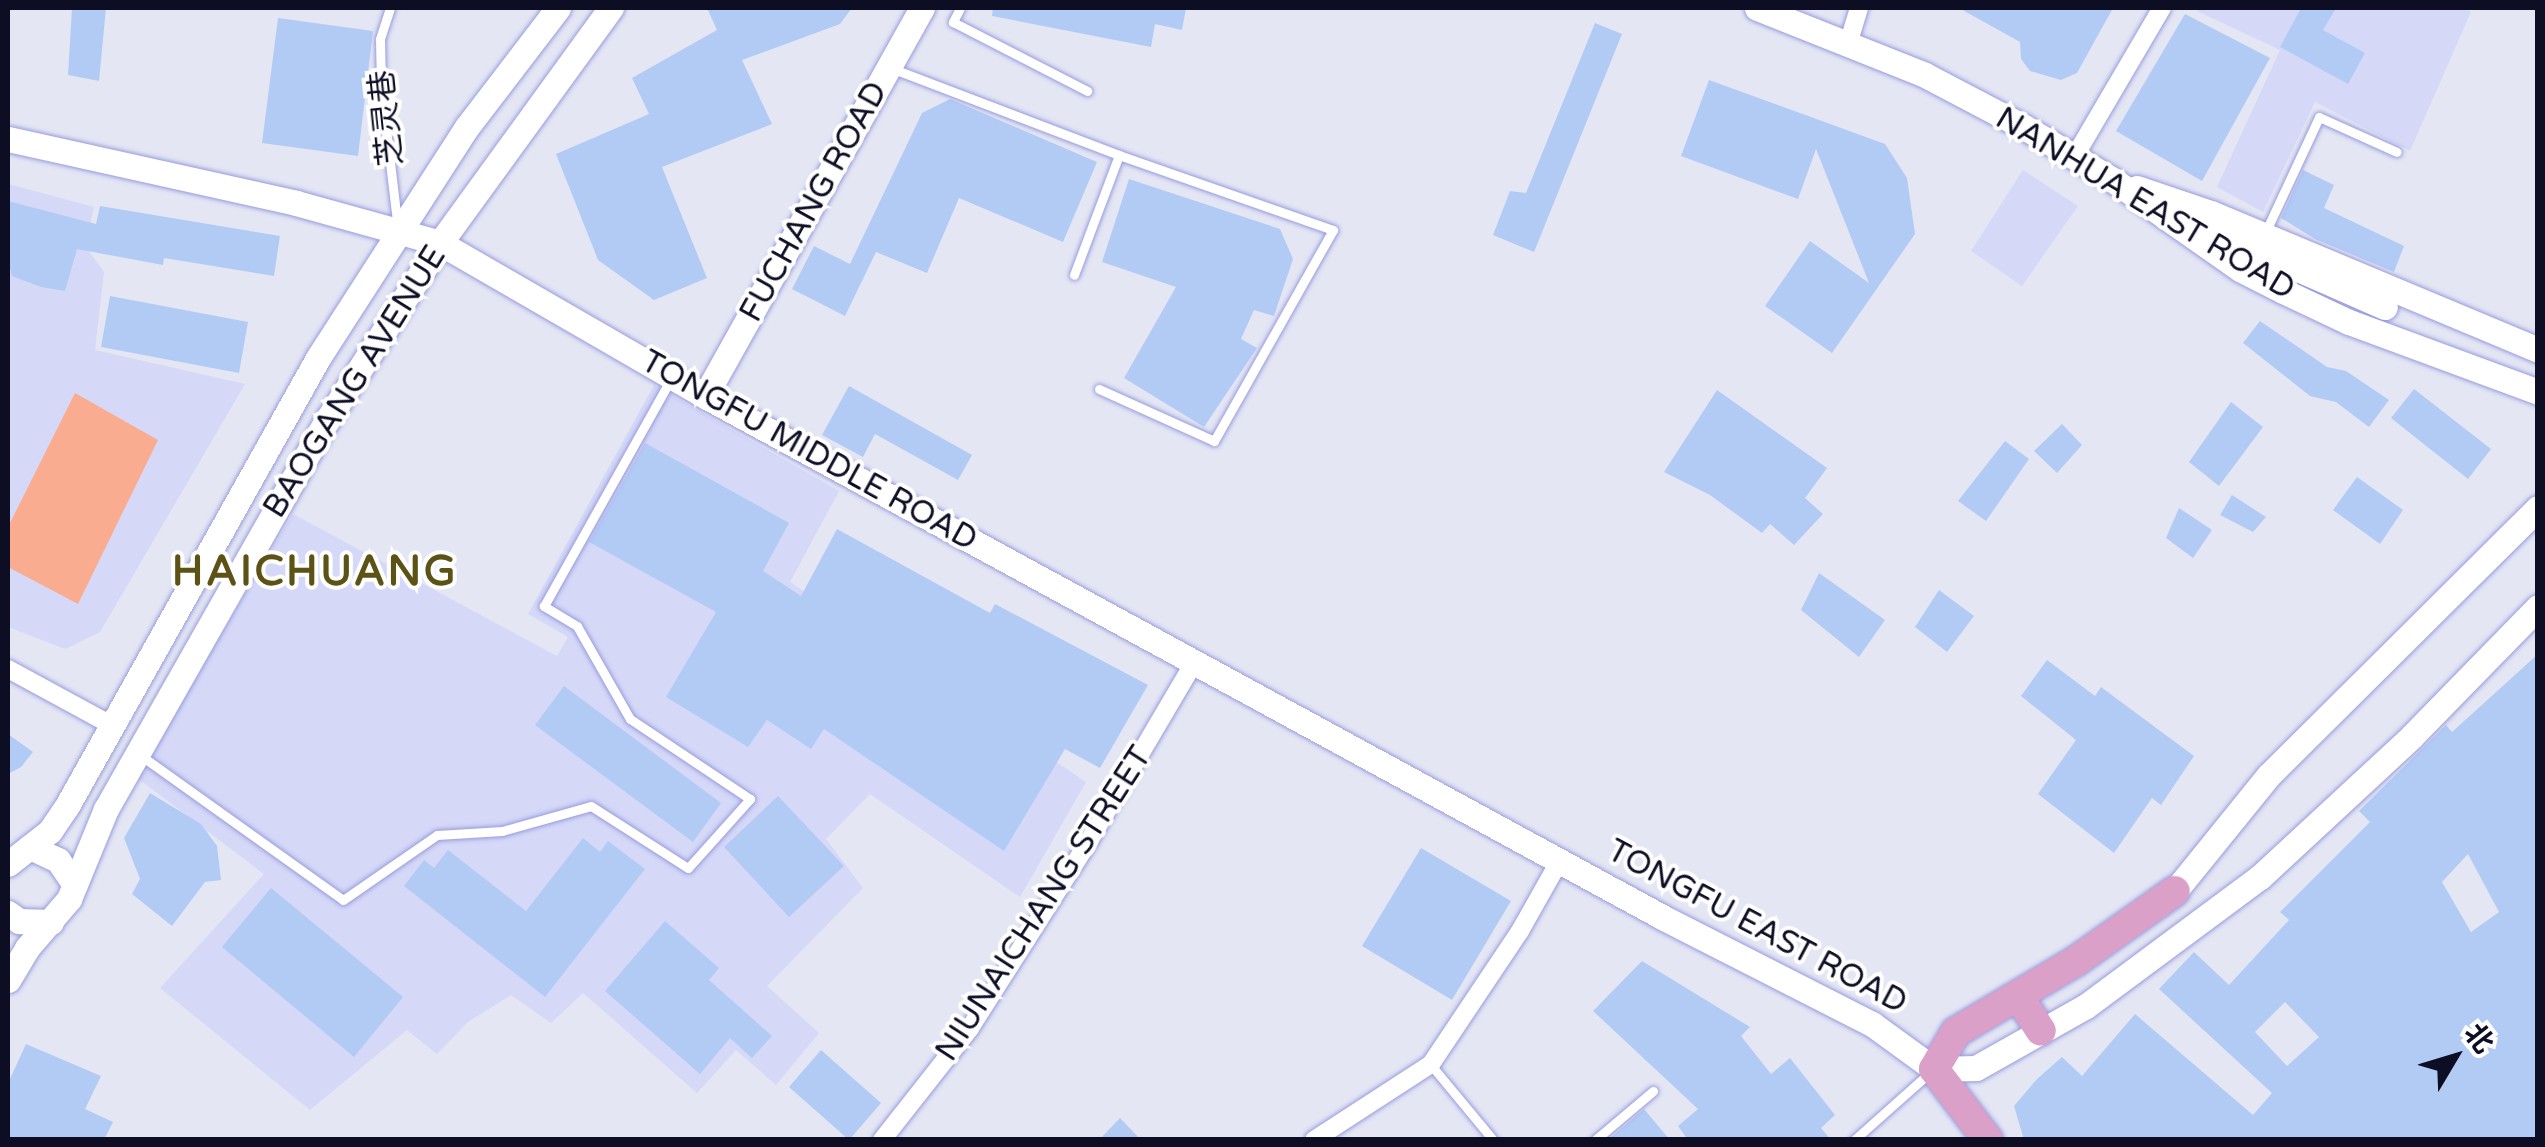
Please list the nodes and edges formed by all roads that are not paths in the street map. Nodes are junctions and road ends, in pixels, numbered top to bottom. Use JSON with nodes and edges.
{"nodes":[{"id":1,"x":390,"y":8,"type":"edge"},
{"id":2,"x":558,"y":8,"type":"edge"},
{"id":3,"x":611,"y":8,"type":"edge"},
{"id":4,"x":922,"y":8,"type":"edge"},
{"id":5,"x":960,"y":8,"type":"edge"},
{"id":6,"x":1757,"y":8,"type":"edge"},
{"id":7,"x":1860,"y":8,"type":"edge"},
{"id":8,"x":2162,"y":8,"type":"edge"},
{"id":9,"x":1849,"y":41,"type":"junction"},
{"id":10,"x":889,"y":67,"type":"junction"},
{"id":11,"x":1087,"y":90,"type":"dead end"},
{"id":12,"x":8,"y":139,"type":"edge"},
{"id":13,"x":2397,"y":152,"type":"dead end"},
{"id":14,"x":1119,"y":155,"type":"junction"},
{"id":15,"x":2075,"y":156,"type":"junction"},
{"id":16,"x":2113,"y":180,"type":"junction"},
{"id":17,"x":398,"y":230,"type":"junction"},
{"id":18,"x":2264,"y":235,"type":"junction"},
{"id":19,"x":440,"y":243,"type":"junction"},
{"id":20,"x":1074,"y":276,"type":"dead end"},
{"id":21,"x":2385,"y":307,"type":"dead end"},
{"id":22,"x":2538,"y":350,"type":"edge"},
{"id":23,"x":672,"y":377,"type":"junction"},
{"id":24,"x":1099,"y":389,"type":"dead end"},
{"id":25,"x":2538,"y":392,"type":"edge"},
{"id":26,"x":705,"y":396,"type":"junction"},
{"id":27,"x":2538,"y":508,"type":"edge"},
{"id":28,"x":2538,"y":607,"type":"edge"},
{"id":29,"x":1195,"y":661,"type":"junction"},
{"id":30,"x":8,"y":668,"type":"edge"},
{"id":31,"x":112,"y":725,"type":"junction"},
{"id":32,"x":138,"y":754,"type":"junction"},
{"id":33,"x":30,"y":847,"type":"junction"},
{"id":34,"x":1565,"y":863,"type":"junction"},
{"id":35,"x":8,"y":864,"type":"edge"},
{"id":36,"x":75,"y":885,"type":"junction"},
{"id":37,"x":2175,"y":892,"type":"joint"},
{"id":38,"x":8,"y":912,"type":"edge"},
{"id":39,"x":51,"y":922,"type":"junction"},
{"id":40,"x":8,"y":980,"type":"edge"},
{"id":41,"x":2020,"y":996,"type":"junction"},
{"id":42,"x":2041,"y":1032,"type":"junction"},
{"id":43,"x":1431,"y":1064,"type":"junction"},
{"id":44,"x":1934,"y":1069,"type":"junction"},
{"id":45,"x":1653,"y":1091,"type":"dead end"},
{"id":46,"x":882,"y":1140,"type":"edge"},
{"id":47,"x":1314,"y":1140,"type":"edge"},
{"id":48,"x":1493,"y":1140,"type":"edge"},
{"id":49,"x":1595,"y":1140,"type":"edge"},
{"id":50,"x":1854,"y":1140,"type":"edge"},
{"id":51,"x":1988,"y":1140,"type":"edge"}],
"edges":[{"from":1,"to":17,"type":"lane","name":"芝灵巷"},
{"from":2,"to":17,"type":"main road","name":"BAOGANG AVENUE"},
{"from":3,"to":19,"type":"main road","name":"BAOGANG AVENUE"},
{"from":4,"to":10,"type":"main road","name":"FUCHANG ROAD"},
{"from":5,"to":11,"type":"lane"},
{"from":6,"to":9,"type":"main road","name":"NANHUA EAST ROAD"},
{"from":7,"to":9,"type":"street"},
{"from":8,"to":15,"type":"street"},
{"from":9,"to":15,"type":"main road","name":"NANHUA EAST ROAD"},
{"from":10,"to":14,"type":"lane"},
{"from":10,"to":26,"type":"main road","name":"FUCHANG ROAD"},
{"from":12,"to":17,"type":"main road","name":"TONGFU MIDDLE ROAD"},
{"from":13,"to":18,"type":"lane"},
{"from":14,"to":20,"type":"lane"},
{"from":14,"to":24,"type":"lane"},
{"from":15,"to":16,"type":"main road","name":"NANHUA EAST ROAD"},
{"from":16,"to":18,"type":"main road"},
{"from":16,"to":21,"type":"main road"},
{"from":16,"to":25,"type":"main road","name":"NANHUA EAST ROAD"},
{"from":17,"to":19,"type":"main road","name":"TONGFU MIDDLE ROAD"},
{"from":17,"to":31,"type":"main road","name":"BAOGANG AVENUE"},
{"from":18,"to":22,"type":"main road"},
{"from":19,"to":23,"type":"main road","name":"TONGFU MIDDLE ROAD"},
{"from":19,"to":32,"type":"main road","name":"BAOGANG AVENUE"},
{"from":23,"to":26,"type":"main road","name":"TONGFU MIDDLE ROAD"},
{"from":23,"to":32,"type":"lane"},
{"from":26,"to":29,"type":"main road","name":"TONGFU MIDDLE ROAD"},
{"from":27,"to":37,"type":"main road"},
{"from":28,"to":42,"type":"main road"},
{"from":29,"to":34,"type":"main road","name":"TONGFU MIDDLE ROAD"},
{"from":29,"to":46,"type":"street","name":"NIUNAICHANG STREET"},
{"from":30,"to":31,"type":"street"},
{"from":31,"to":33,"type":"main road","name":"BAOGANG AVENUE"},
{"from":32,"to":36,"type":"main road","name":"BAOGANG AVENUE"},
{"from":33,"to":35,"type":"main road","name":"BAOGANG AVENUE"},
{"from":33,"to":36,"type":"main road"},
{"from":34,"to":43,"type":"street"},
{"from":34,"to":44,"type":"main road","name":"TONGFU EAST ROAD"},
{"from":36,"to":39,"type":"main road","name":"BAOGANG AVENUE"},
{"from":37,"to":41,"type":"main road"},
{"from":38,"to":39,"type":"main road"},
{"from":39,"to":40,"type":"main road","name":"BAOGANG AVENUE"},
{"from":41,"to":42,"type":"main road"},
{"from":41,"to":44,"type":"main road"},
{"from":42,"to":44,"type":"main road"},
{"from":43,"to":47,"type":"street"},
{"from":43,"to":48,"type":"lane"},
{"from":44,"to":50,"type":"lane"},
{"from":44,"to":51,"type":"main road","name":"TONGFU EAST ROAD"},
{"from":45,"to":49,"type":"lane"}]}
